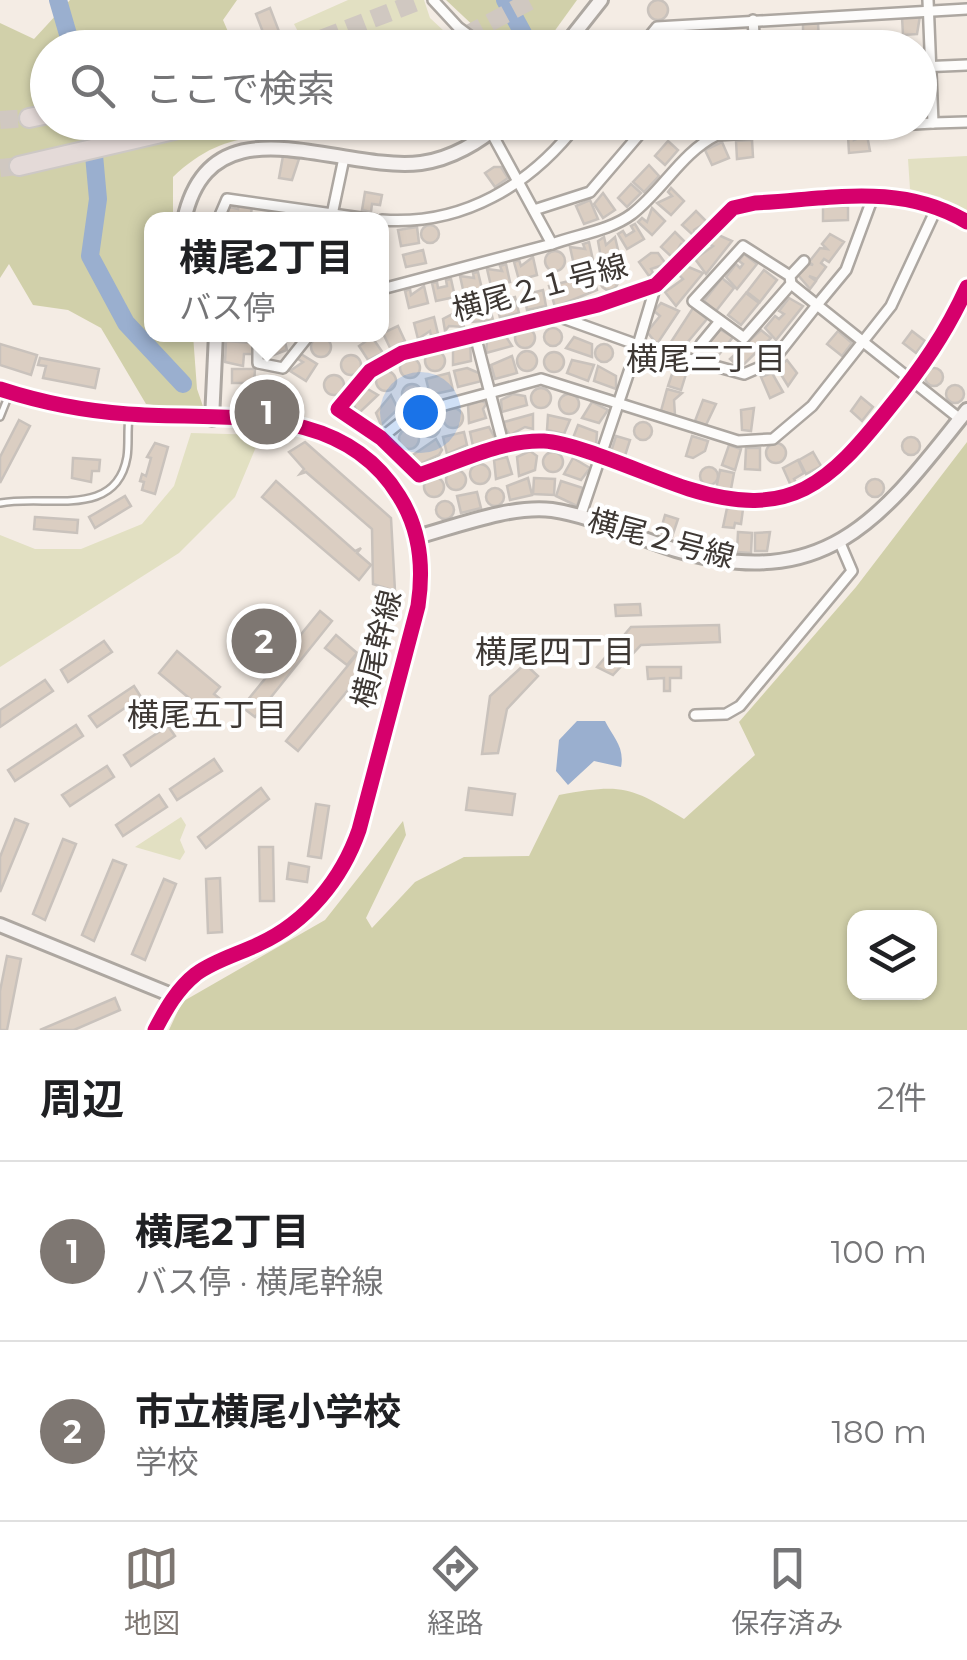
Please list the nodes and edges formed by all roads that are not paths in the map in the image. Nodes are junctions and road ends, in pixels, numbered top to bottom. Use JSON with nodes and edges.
{"nodes":[{"id":1,"x":434,"y":0,"type":"edge"},
{"id":2,"x":601,"y":0,"type":"edge"},
{"id":3,"x":928,"y":5,"type":"edge"},
{"id":4,"x":967,"y":9,"type":"edge"},
{"id":5,"x":754,"y":20,"type":"junction"},
{"id":6,"x":462,"y":30,"type":"edge"},
{"id":7,"x":577,"y":30,"type":"edge"},
{"id":8,"x":655,"y":30,"type":"edge"},
{"id":9,"x":754,"y":30,"type":"edge"},
{"id":10,"x":927,"y":30,"type":"edge"},
{"id":11,"x":967,"y":65,"type":"edge"},
{"id":12,"x":937,"y":66,"type":"edge"},
{"id":13,"x":967,"y":122,"type":"edge"},
{"id":14,"x":937,"y":123,"type":"edge"},
{"id":15,"x":131,"y":140,"type":"edge"},
{"id":16,"x":478,"y":140,"type":"edge"},
{"id":17,"x":502,"y":140,"type":"edge"},
{"id":18,"x":561,"y":140,"type":"edge"},
{"id":19,"x":635,"y":140,"type":"edge"},
{"id":20,"x":710,"y":140,"type":"edge"},
{"id":21,"x":344,"y":158,"type":"junction"},
{"id":22,"x":19,"y":166,"type":"tunnel mouth"},
{"id":23,"x":519,"y":182,"type":"junction"},
{"id":24,"x":873,"y":196,"type":"junction"},
{"id":25,"x":281,"y":204,"type":"junction"},
{"id":26,"x":938,"y":206,"type":"junction"},
{"id":27,"x":534,"y":210,"type":"junction"},
{"id":28,"x":187,"y":212,"type":"edge"},
{"id":29,"x":221,"y":212,"type":"edge"},
{"id":30,"x":282,"y":212,"type":"edge"},
{"id":31,"x":320,"y":212,"type":"edge"},
{"id":32,"x":335,"y":212,"type":"edge"},
{"id":33,"x":389,"y":220,"type":"edge"},
{"id":34,"x":967,"y":222,"type":"edge"},
{"id":35,"x":552,"y":244,"type":"junction"},
{"id":36,"x":804,"y":260,"type":"dead end"},
{"id":37,"x":790,"y":280,"type":"junction"},
{"id":38,"x":656,"y":286,"type":"junction"},
{"id":39,"x":967,"y":286,"type":"edge"},
{"id":40,"x":389,"y":287,"type":"edge"},
{"id":41,"x":818,"y":305,"type":"junction"},
{"id":42,"x":555,"y":315,"type":"junction"},
{"id":43,"x":720,"y":320,"type":"junction"},
{"id":44,"x":475,"y":334,"type":"junction"},
{"id":45,"x":216,"y":342,"type":"edge"},
{"id":46,"x":258,"y":342,"type":"edge"},
{"id":47,"x":304,"y":342,"type":"edge"},
{"id":48,"x":865,"y":342,"type":"junction"},
{"id":49,"x":638,"y":344,"type":"junction"},
{"id":50,"x":701,"y":344,"type":"dead end"},
{"id":51,"x":912,"y":380,"type":"junction"},
{"id":52,"x":492,"y":395,"type":"junction"},
{"id":53,"x":3,"y":396,"type":"edge"},
{"id":54,"x":618,"y":401,"type":"junction"},
{"id":55,"x":130,"y":414,"type":"junction"},
{"id":56,"x":963,"y":414,"type":"edge"},
{"id":57,"x":0,"y":416,"type":"edge"},
{"id":58,"x":212,"y":419,"type":"junction"},
{"id":59,"x":381,"y":438,"type":"junction"},
{"id":60,"x":504,"y":447,"type":"junction"},
{"id":61,"x":598,"y":458,"type":"junction"},
{"id":62,"x":0,"y":503,"type":"edge"},
{"id":63,"x":580,"y":517,"type":"junction"},
{"id":64,"x":417,"y":537,"type":"junction"},
{"id":65,"x":840,"y":543,"type":"junction"},
{"id":66,"x":695,"y":714,"type":"dead end"},
{"id":67,"x":0,"y":925,"type":"edge"},
{"id":68,"x":174,"y":996,"type":"junction"},
{"id":69,"x":155,"y":1030,"type":"edge"}],
"edges":[{"from":1,"to":6,"type":"street"},
{"from":2,"to":7,"type":"street"},
{"from":3,"to":4,"type":"street"},
{"from":3,"to":5,"type":"street"},
{"from":3,"to":10,"type":"street"},
{"from":5,"to":8,"type":"street"},
{"from":5,"to":9,"type":"street"},
{"from":11,"to":12,"type":"street"},
{"from":13,"to":14,"type":"street"},
{"from":15,"to":22,"type":"highway"},
{"from":16,"to":21,"type":"street"},
{"from":17,"to":23,"type":"street"},
{"from":18,"to":23,"type":"street"},
{"from":19,"to":27,"type":"street"},
{"from":20,"to":35,"type":"street"},
{"from":21,"to":28,"type":"street"},
{"from":21,"to":32,"type":"street"},
{"from":23,"to":27,"type":"street"},
{"from":23,"to":33,"type":"street"},
{"from":24,"to":26,"type":"street","name":"横尾２１号線"},
{"from":24,"to":38,"type":"street","name":"横尾２１号線"},
{"from":24,"to":41,"type":"street"},
{"from":25,"to":29,"type":"street"},
{"from":25,"to":30,"type":"street"},
{"from":25,"to":31,"type":"street"},
{"from":26,"to":34,"type":"street","name":"横尾２１号線"},
{"from":26,"to":48,"type":"street"},
{"from":27,"to":35,"type":"street"},
{"from":35,"to":40,"type":"street"},
{"from":36,"to":37,"type":"street"},
{"from":37,"to":41,"type":"street"},
{"from":37,"to":43,"type":"street"},
{"from":37,"to":43,"type":"street"},
{"from":38,"to":42,"type":"street","name":"横尾２１号線"},
{"from":38,"to":49,"type":"street"},
{"from":39,"to":51,"type":"street"},
{"from":41,"to":48,"type":"street"},
{"from":41,"to":49,"type":"street"},
{"from":42,"to":44,"type":"street","name":"横尾２１号線"},
{"from":42,"to":49,"type":"street"},
{"from":43,"to":50,"type":"street"},
{"from":44,"to":52,"type":"street"},
{"from":44,"to":59,"type":"street","name":"横尾２１号線"},
{"from":45,"to":58,"type":"street"},
{"from":46,"to":47,"type":"street"},
{"from":48,"to":51,"type":"street"},
{"from":48,"to":54,"type":"street"},
{"from":49,"to":54,"type":"street"},
{"from":51,"to":56,"type":"street"},
{"from":51,"to":61,"type":"street"},
{"from":52,"to":54,"type":"street"},
{"from":52,"to":59,"type":"street"},
{"from":52,"to":60,"type":"street"},
{"from":53,"to":55,"type":"street","name":"横尾幹線"},
{"from":53,"to":57,"type":"lane"},
{"from":54,"to":61,"type":"street"},
{"from":55,"to":58,"type":"street","name":"横尾幹線"},
{"from":55,"to":62,"type":"lane"},
{"from":56,"to":65,"type":"street","name":"横尾２号線"},
{"from":58,"to":64,"type":"street","name":"横尾幹線"},
{"from":59,"to":60,"type":"street","name":"横尾２１号線"},
{"from":60,"to":61,"type":"street"},
{"from":61,"to":63,"type":"street"},
{"from":63,"to":64,"type":"street","name":"横尾２号線"},
{"from":63,"to":65,"type":"street","name":"横尾２号線"},
{"from":64,"to":68,"type":"street","name":"横尾幹線"},
{"from":65,"to":66,"type":"street"},
{"from":67,"to":68,"type":"street"},
{"from":68,"to":69,"type":"street","name":"横尾幹線"}]}
